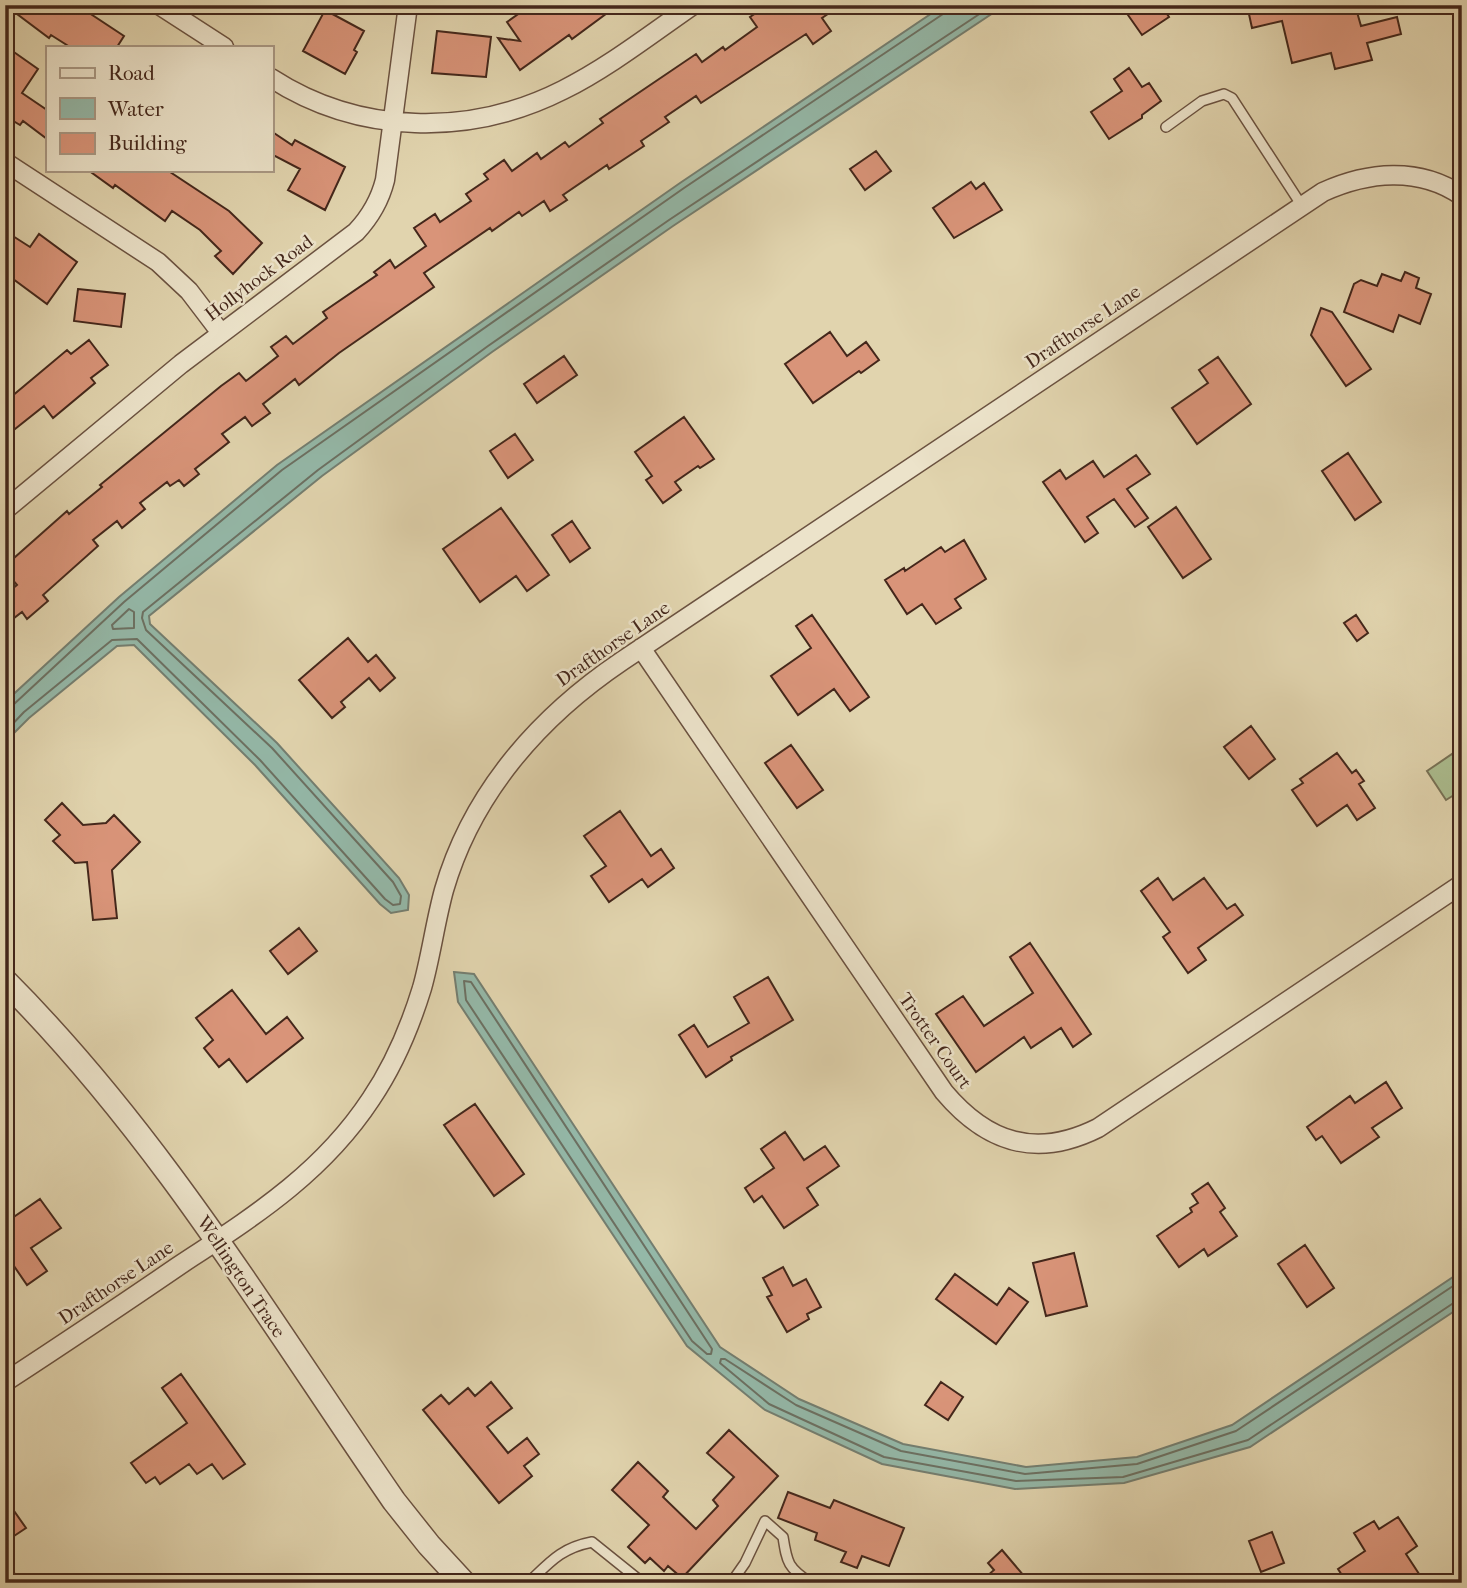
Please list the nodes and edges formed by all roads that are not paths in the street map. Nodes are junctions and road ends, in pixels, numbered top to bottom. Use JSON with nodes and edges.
{"nodes":[{"id":1,"x":159,"y":5,"type":"edge"},
{"id":2,"x":408,"y":5,"type":"edge"},
{"id":3,"x":693,"y":5,"type":"edge"},
{"id":4,"x":222,"y":46,"type":"edge"},
{"id":5,"x":273,"y":79,"type":"edge"},
{"id":6,"x":393,"y":122,"type":"junction"},
{"id":7,"x":1166,"y":127,"type":"dead end"},
{"id":8,"x":5,"y":162,"type":"edge"},
{"id":9,"x":1462,"y":196,"type":"edge"},
{"id":10,"x":1302,"y":206,"type":"junction"},
{"id":11,"x":221,"y":333,"type":"junction"},
{"id":12,"x":5,"y":510,"type":"edge"},
{"id":13,"x":641,"y":648,"type":"junction"},
{"id":14,"x":1462,"y":884,"type":"edge"},
{"id":15,"x":5,"y":981,"type":"edge"},
{"id":16,"x":217,"y":1241,"type":"junction"},
{"id":17,"x":5,"y":1382,"type":"edge"},
{"id":18,"x":5,"y":1568,"type":"edge"},
{"id":19,"x":13,"y":1580,"type":"dead end"},
{"id":20,"x":464,"y":1583,"type":"edge"},
{"id":21,"x":528,"y":1583,"type":"edge"},
{"id":22,"x":643,"y":1583,"type":"edge"},
{"id":23,"x":731,"y":1583,"type":"edge"},
{"id":24,"x":811,"y":1583,"type":"edge"}],
"edges":[{"from":1,"to":4,"type":"street"},
{"from":2,"to":6,"type":"street","name":"Hollyhock Road"},
{"from":3,"to":6,"type":"street"},
{"from":5,"to":6,"type":"street"},
{"from":6,"to":11,"type":"street","name":"Hollyhock Road"},
{"from":7,"to":10,"type":"lane"},
{"from":8,"to":11,"type":"street"},
{"from":9,"to":10,"type":"street","name":"Drafthorse Lane"},
{"from":10,"to":13,"type":"street","name":"Drafthorse Lane"},
{"from":11,"to":12,"type":"street","name":"Hollyhock Road"},
{"from":13,"to":14,"type":"street","name":"Trotter Court"},
{"from":13,"to":16,"type":"street","name":"Drafthorse Lane"},
{"from":15,"to":16,"type":"street","name":"Wellington Trace"},
{"from":16,"to":17,"type":"street","name":"Drafthorse Lane"},
{"from":16,"to":20,"type":"street","name":"Wellington Trace"},
{"from":18,"to":19,"type":"lane"},
{"from":21,"to":22,"type":"lane"},
{"from":23,"to":24,"type":"lane"}]}
